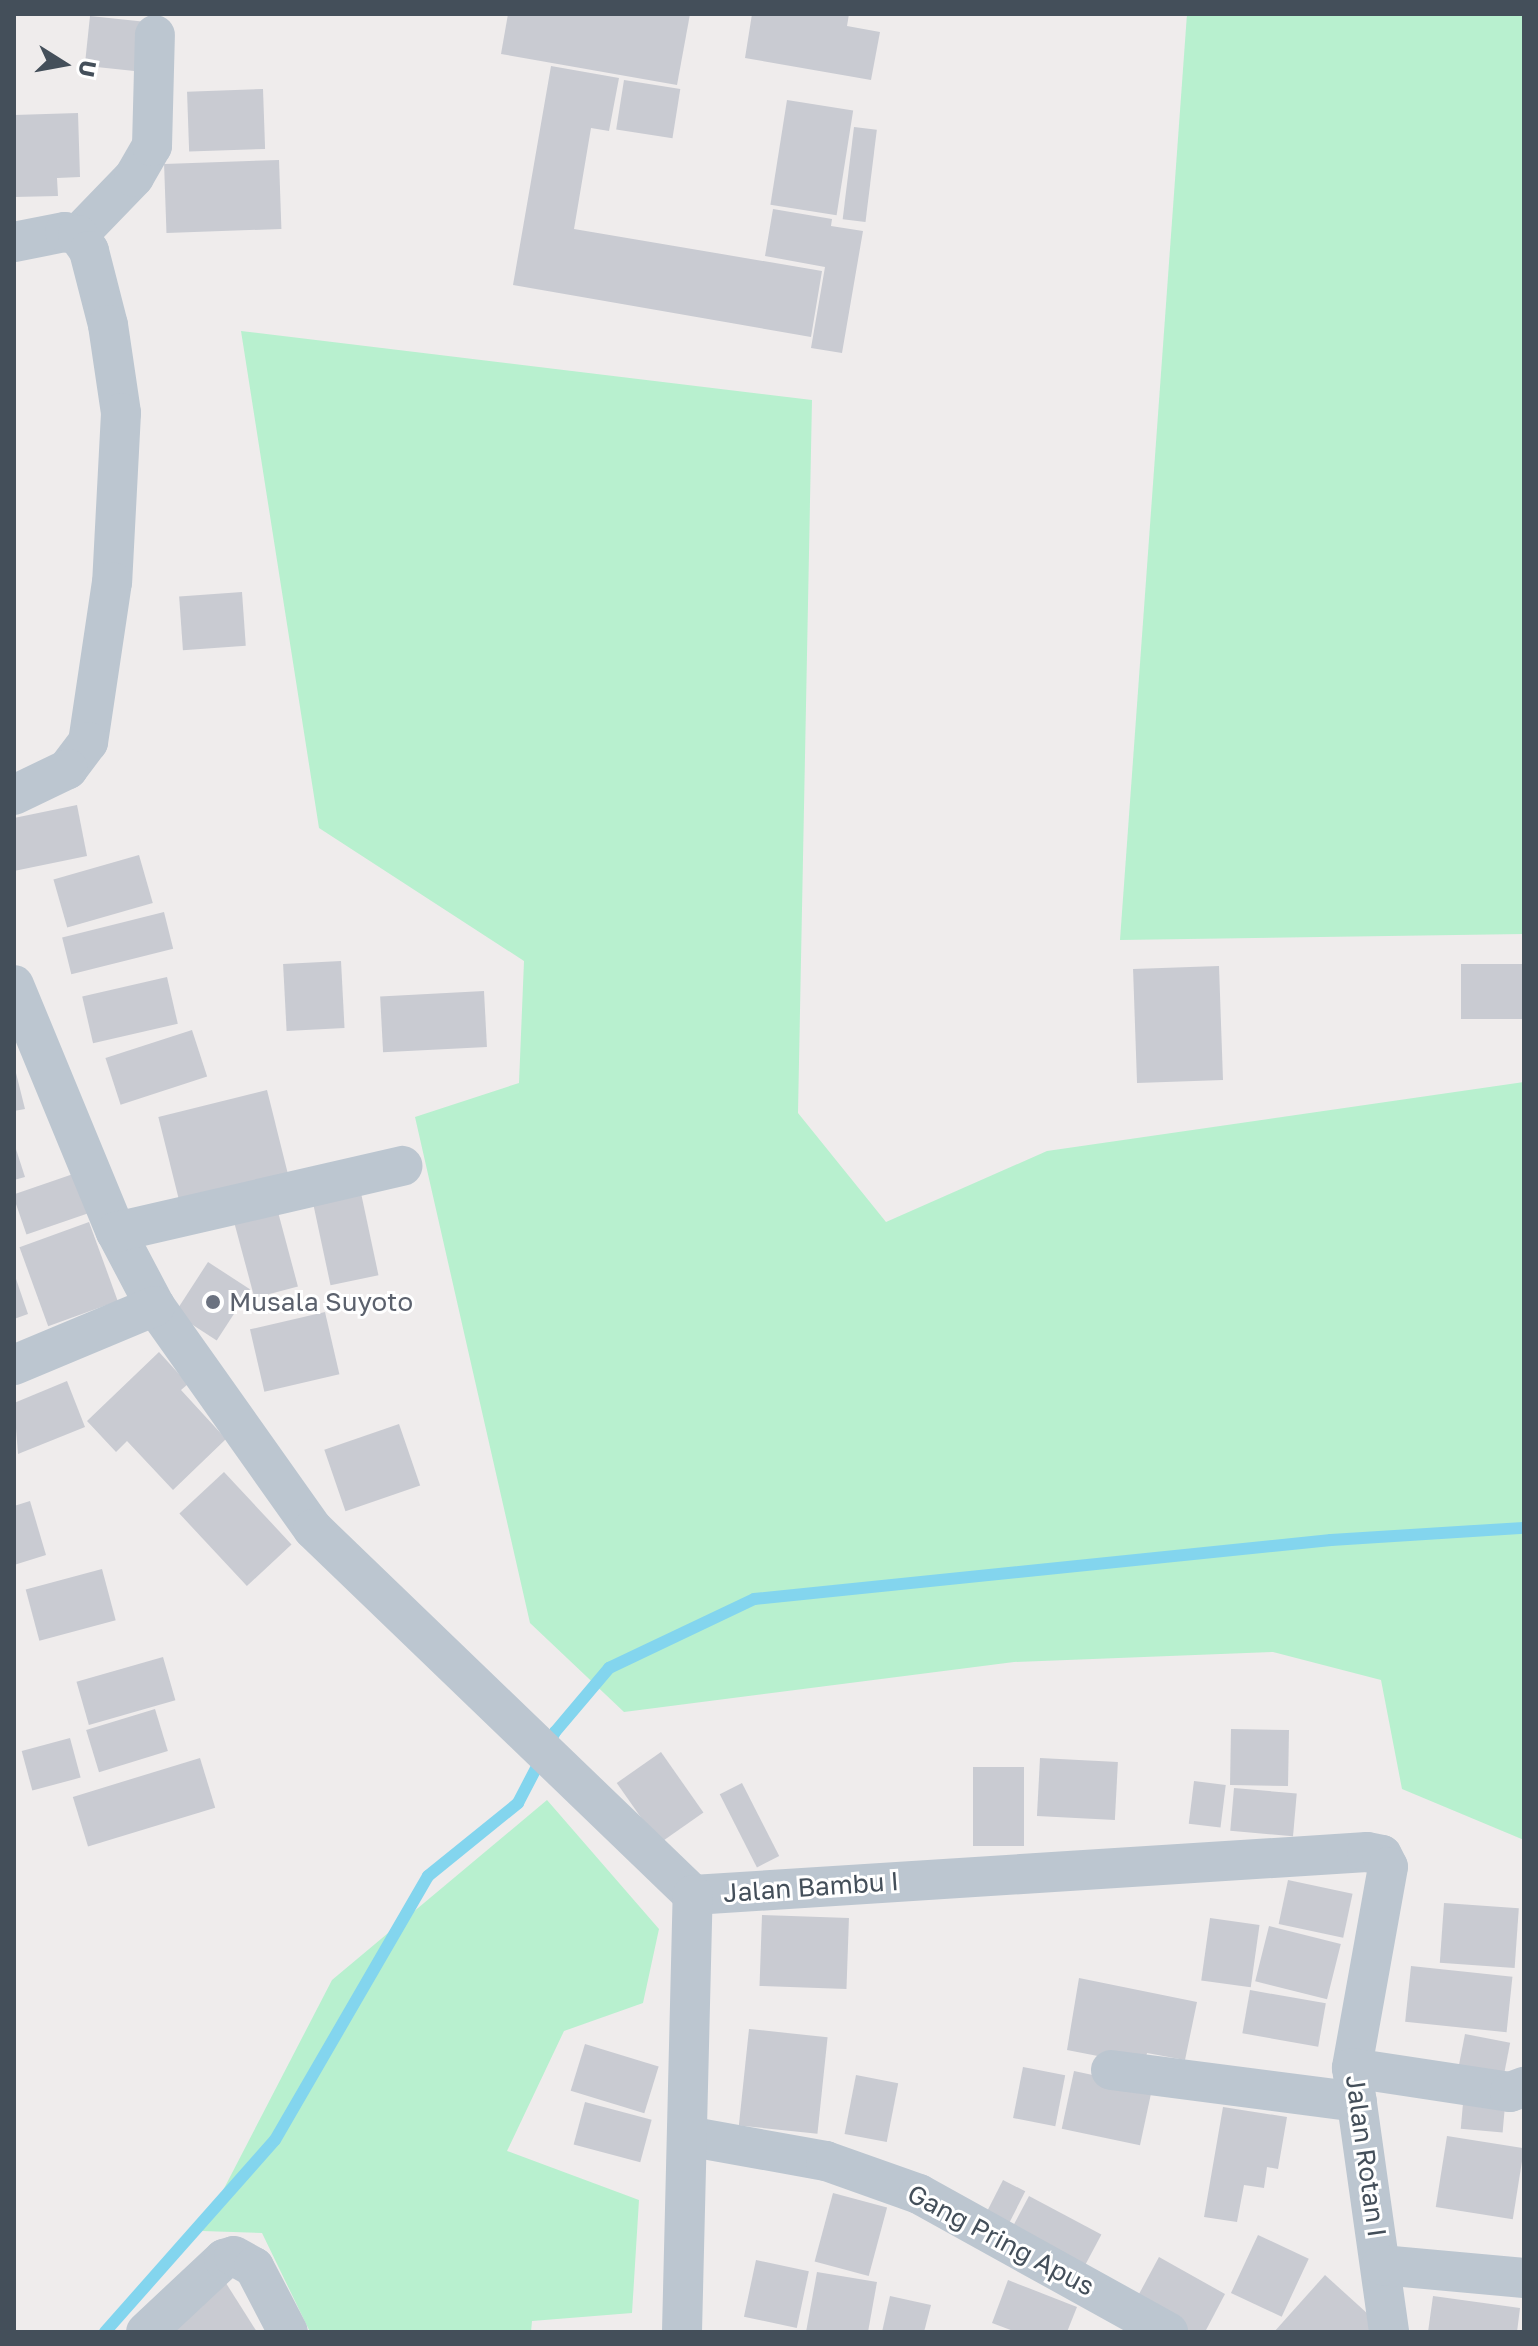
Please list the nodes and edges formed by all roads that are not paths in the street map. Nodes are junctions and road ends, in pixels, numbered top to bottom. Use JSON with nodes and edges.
{"nodes":[{"id":1,"x":155,"y":35,"type":"dead end"},
{"id":2,"x":78,"y":235,"type":"junction"},
{"id":3,"x":14,"y":242,"type":"edge"},
{"id":4,"x":14,"y":795,"type":"edge"},
{"id":5,"x":14,"y":985,"type":"edge"},
{"id":6,"x":402,"y":1166,"type":"dead end"},
{"id":7,"x":116,"y":1232,"type":"junction"},
{"id":8,"x":155,"y":1306,"type":"junction"},
{"id":9,"x":14,"y":1365,"type":"edge"},
{"id":10,"x":1367,"y":1852,"type":"joint"},
{"id":11,"x":693,"y":1895,"type":"junction"},
{"id":12,"x":1111,"y":2070,"type":"dead end"},
{"id":13,"x":1355,"y":2085,"type":"junction"},
{"id":14,"x":1524,"y":2087,"type":"edge"},
{"id":15,"x":687,"y":2136,"type":"junction"},
{"id":16,"x":1381,"y":2265,"type":"junction"},
{"id":17,"x":1524,"y":2278,"type":"edge"},
{"id":18,"x":146,"y":2332,"type":"edge"},
{"id":19,"x":288,"y":2332,"type":"edge"},
{"id":20,"x":682,"y":2332,"type":"edge"},
{"id":21,"x":1168,"y":2332,"type":"edge"},
{"id":22,"x":1389,"y":2332,"type":"edge"}],
"edges":[{"from":1,"to":2,"type":"street"},
{"from":2,"to":3,"type":"street"},
{"from":2,"to":4,"type":"street"},
{"from":5,"to":7,"type":"street"},
{"from":6,"to":7,"type":"street"},
{"from":7,"to":8,"type":"street"},
{"from":8,"to":9,"type":"street"},
{"from":8,"to":11,"type":"street"},
{"from":10,"to":11,"type":"street","name":"Jalan Bambu I"},
{"from":10,"to":13,"type":"street","name":"Jalan Rotan I"},
{"from":11,"to":15,"type":"street","name":"Jalan Bambu I"},
{"from":12,"to":13,"type":"street"},
{"from":13,"to":14,"type":"street"},
{"from":13,"to":16,"type":"street","name":"Jalan Rotan I"},
{"from":15,"to":20,"type":"street","name":"Jalan Bambu I"},
{"from":15,"to":21,"type":"street","name":"Gang Pring Apus"},
{"from":16,"to":17,"type":"street"},
{"from":16,"to":22,"type":"street","name":"Jalan Rotan I"},
{"from":18,"to":19,"type":"street"}]}
